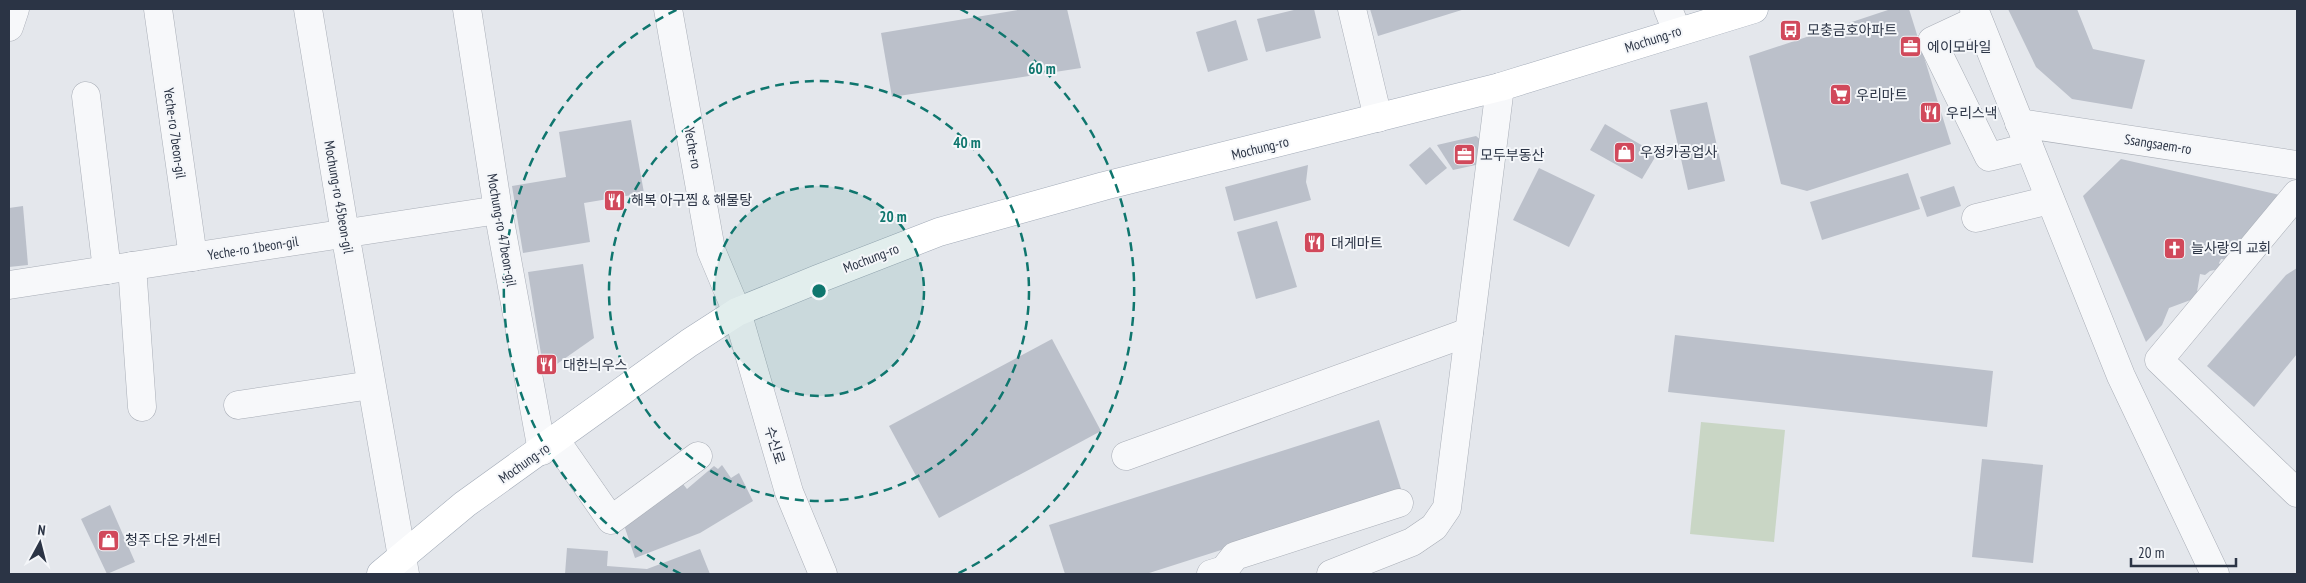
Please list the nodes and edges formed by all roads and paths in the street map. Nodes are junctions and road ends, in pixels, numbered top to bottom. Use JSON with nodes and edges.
{"nodes":[{"id":1,"x":14,"y":9,"type":"edge"},
{"id":2,"x":158,"y":9,"type":"edge"},
{"id":3,"x":308,"y":9,"type":"edge"},
{"id":4,"x":467,"y":9,"type":"edge"},
{"id":5,"x":668,"y":9,"type":"edge"},
{"id":6,"x":1352,"y":9,"type":"edge"},
{"id":7,"x":1754,"y":9,"type":"edge"},
{"id":8,"x":1976,"y":14,"type":"edge"},
{"id":9,"x":1672,"y":20,"type":"edge"},
{"id":10,"x":9,"y":27,"type":"edge"},
{"id":11,"x":1500,"y":87,"type":"junction"},
{"id":12,"x":86,"y":96,"type":"dead end"},
{"id":13,"x":1378,"y":118,"type":"junction"},
{"id":14,"x":2024,"y":135,"type":"junction"},
{"id":15,"x":2297,"y":165,"type":"edge"},
{"id":16,"x":2297,"y":194,"type":"edge"},
{"id":17,"x":2050,"y":200,"type":"junction"},
{"id":18,"x":498,"y":210,"type":"junction"},
{"id":19,"x":1976,"y":218,"type":"dead end"},
{"id":20,"x":345,"y":233,"type":"junction"},
{"id":21,"x":193,"y":257,"type":"junction"},
{"id":22,"x":119,"y":268,"type":"junction"},
{"id":23,"x":9,"y":285,"type":"edge"},
{"id":24,"x":737,"y":312,"type":"junction"},
{"id":25,"x":1469,"y":332,"type":"junction"},
{"id":26,"x":371,"y":385,"type":"junction"},
{"id":27,"x":238,"y":405,"type":"dead end"},
{"id":28,"x":142,"y":407,"type":"dead end"},
{"id":29,"x":549,"y":446,"type":"junction"},
{"id":30,"x":698,"y":456,"type":"dead end"},
{"id":31,"x":1126,"y":456,"type":"dead end"},
{"id":32,"x":2297,"y":493,"type":"edge"},
{"id":33,"x":1399,"y":503,"type":"dead end"},
{"id":34,"x":396,"y":569,"type":"edge"},
{"id":35,"x":824,"y":574,"type":"edge"},
{"id":36,"x":1211,"y":574,"type":"edge"},
{"id":37,"x":1331,"y":574,"type":"edge"},
{"id":38,"x":2215,"y":574,"type":"edge"}],
"edges":[{"from":1,"to":10,"type":"street"},
{"from":2,"to":21,"type":"street","name":"Yeche-ro 7beon-gil"},
{"from":3,"to":20,"type":"street","name":"Mochung-ro 45beon-gil"},
{"from":4,"to":18,"type":"street","name":"Mochung-ro 47beon-gil"},
{"from":5,"to":24,"type":"street","name":"Yeche-ro"},
{"from":6,"to":13,"type":"street"},
{"from":7,"to":9,"type":"main road","name":"Mochung-ro"},
{"from":8,"to":14,"type":"street"},
{"from":8,"to":14,"type":"street"},
{"from":9,"to":11,"type":"main road","name":"Mochung-ro"},
{"from":11,"to":13,"type":"main road","name":"Mochung-ro"},
{"from":11,"to":25,"type":"street"},
{"from":12,"to":22,"type":"street"},
{"from":13,"to":24,"type":"main road","name":"Mochung-ro"},
{"from":14,"to":15,"type":"street","name":"Ssangsaem-ro"},
{"from":14,"to":17,"type":"street"},
{"from":16,"to":32,"type":"street"},
{"from":17,"to":19,"type":"street"},
{"from":17,"to":38,"type":"street"},
{"from":18,"to":20,"type":"street","name":"Yeche-ro 1beon-gil"},
{"from":18,"to":29,"type":"street","name":"Mochung-ro 47beon-gil"},
{"from":20,"to":21,"type":"street","name":"Yeche-ro 1beon-gil"},
{"from":20,"to":26,"type":"street","name":"Mochung-ro 45beon-gil"},
{"from":21,"to":22,"type":"street","name":"Yeche-ro 1beon-gil"},
{"from":22,"to":23,"type":"street","name":"Yeche-ro 1beon-gil"},
{"from":22,"to":28,"type":"street"},
{"from":24,"to":29,"type":"main road","name":"Mochung-ro"},
{"from":24,"to":35,"type":"street","name":"수신로"},
{"from":25,"to":31,"type":"street"},
{"from":25,"to":37,"type":"street"},
{"from":26,"to":27,"type":"street"},
{"from":26,"to":34,"type":"street","name":"Mochung-ro 45beon-gil"},
{"from":29,"to":30,"type":"street"},
{"from":29,"to":34,"type":"main road","name":"Mochung-ro"},
{"from":33,"to":36,"type":"street"}]}
